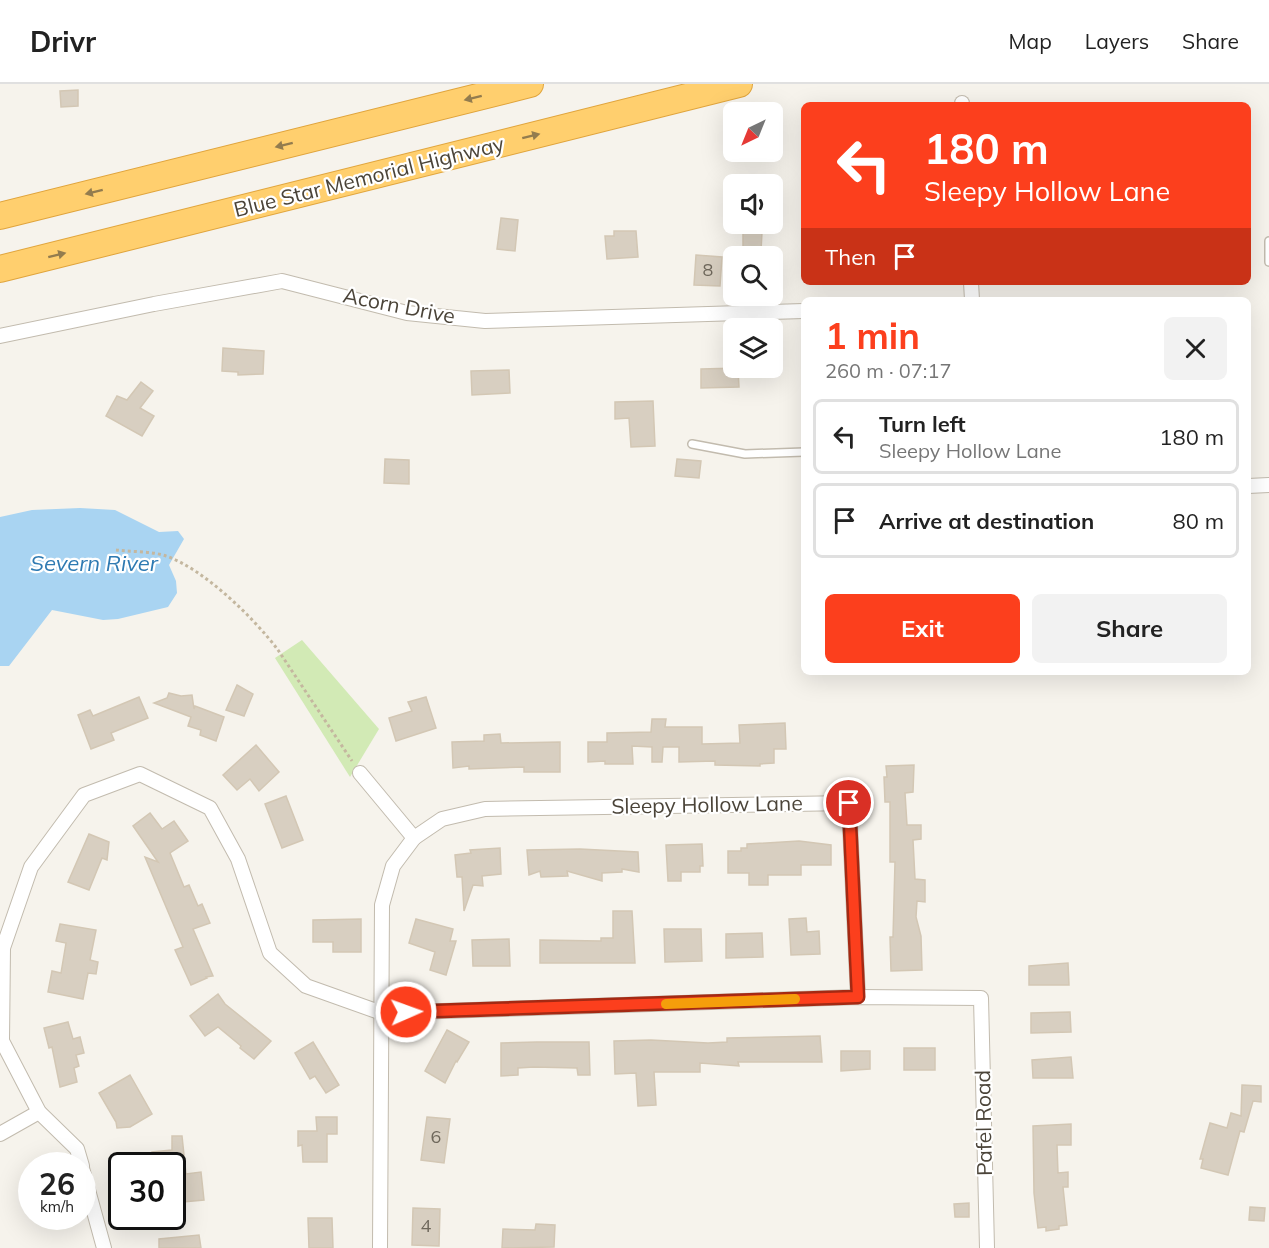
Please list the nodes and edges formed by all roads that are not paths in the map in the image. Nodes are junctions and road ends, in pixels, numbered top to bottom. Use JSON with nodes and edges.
{"nodes":[{"id":1,"x":530,"y":84,"type":"edge"},
{"id":2,"x":738,"y":84,"type":"edge"},
{"id":3,"x":0,"y":216,"type":"edge"},
{"id":4,"x":1269,"y":241,"type":"edge"},
{"id":5,"x":1269,"y":262,"type":"edge"},
{"id":6,"x":0,"y":269,"type":"edge"},
{"id":7,"x":801,"y":311,"type":"edge"},
{"id":8,"x":0,"y":336,"type":"edge"},
{"id":9,"x":692,"y":444,"type":"dead end"},
{"id":10,"x":801,"y":452,"type":"edge"},
{"id":11,"x":1269,"y":485,"type":"edge"},
{"id":12,"x":1251,"y":486,"type":"edge"},
{"id":13,"x":360,"y":773,"type":"road end"},
{"id":14,"x":414,"y":838,"type":"junction"},
{"id":15,"x":858,"y":997,"type":"junction"},
{"id":16,"x":382,"y":1013,"type":"junction"},
{"id":17,"x":39,"y":1112,"type":"junction"},
{"id":18,"x":0,"y":1134,"type":"edge"},
{"id":19,"x":78,"y":1152,"type":"edge"},
{"id":20,"x":96,"y":1219,"type":"edge"},
{"id":21,"x":104,"y":1248,"type":"edge"},
{"id":22,"x":380,"y":1248,"type":"edge"},
{"id":23,"x":987,"y":1248,"type":"edge"}],
"edges":[{"from":1,"to":3,"type":"highway","one_way":true},
{"from":6,"to":2,"type":"highway","name":"Blue Star Memorial Highway","one_way":true},
{"from":4,"to":5,"type":"lane"},
{"from":7,"to":8,"type":"street","name":"Acorn Drive"},
{"from":9,"to":10,"type":"lane"},
{"from":11,"to":12,"type":"street"},
{"from":13,"to":14,"type":"street"},
{"from":14,"to":15,"type":"street","name":"Sleepy Hollow Lane"},
{"from":14,"to":16,"type":"street"},
{"from":15,"to":16,"type":"street"},
{"from":15,"to":23,"type":"street","name":"Pafel Road"},
{"from":16,"to":17,"type":"street"},
{"from":16,"to":22,"type":"street"},
{"from":17,"to":18,"type":"street"},
{"from":17,"to":19,"type":"street"},
{"from":20,"to":21,"type":"street"}]}
